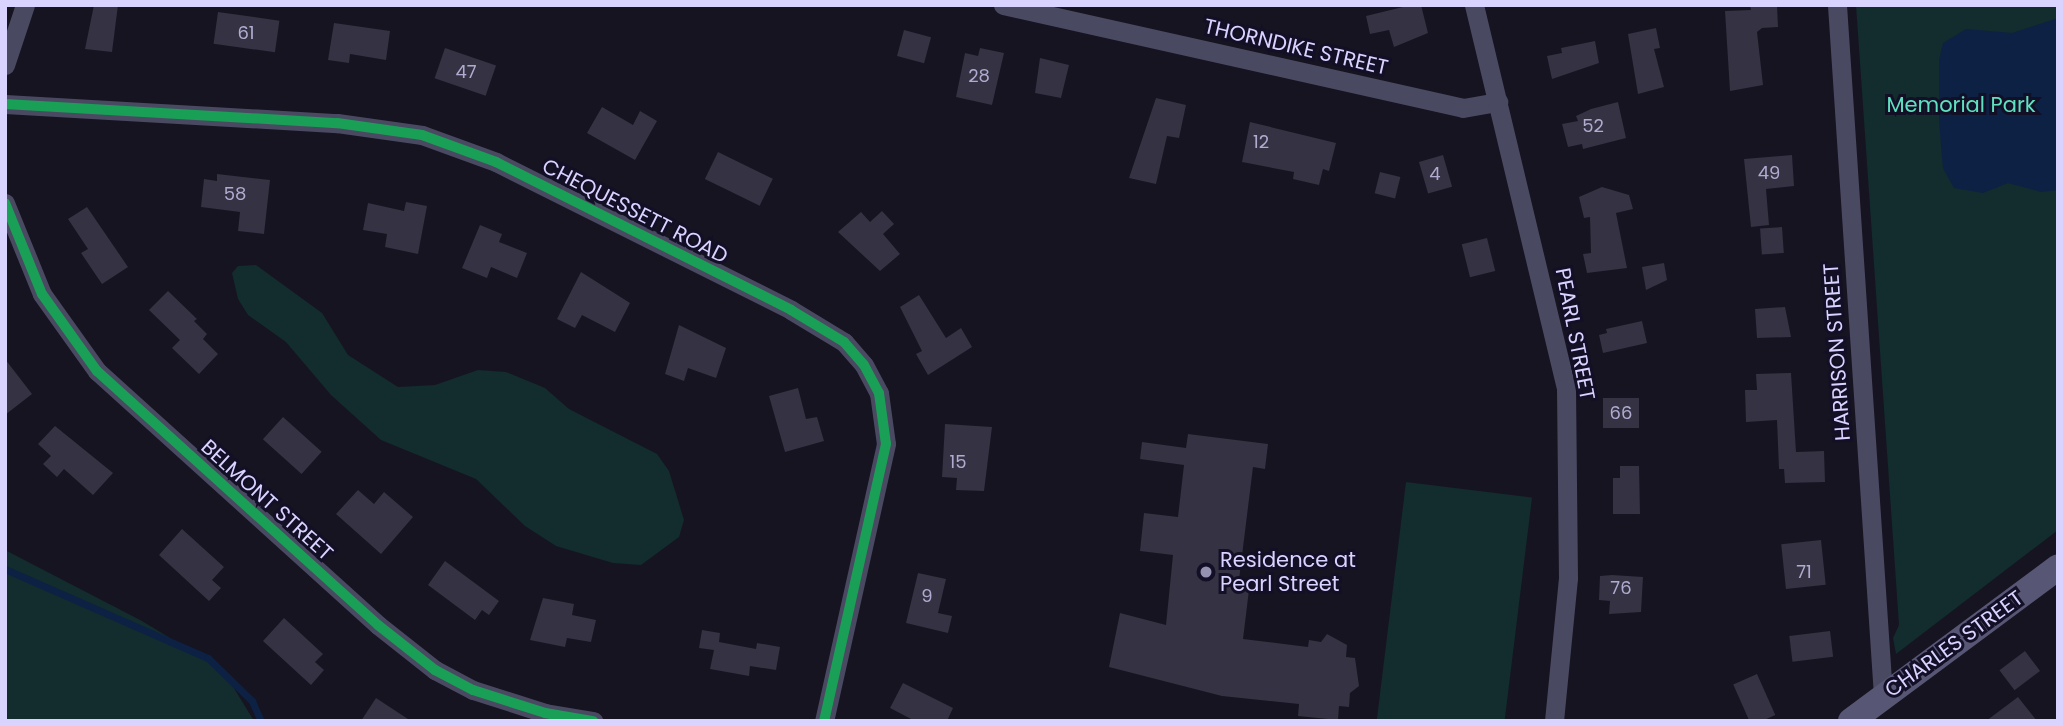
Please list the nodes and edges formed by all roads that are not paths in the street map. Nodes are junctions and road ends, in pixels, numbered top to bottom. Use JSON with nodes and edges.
{"nodes":[{"id":1,"x":25,"y":5,"type":"edge"},
{"id":2,"x":1003,"y":5,"type":"edge"},
{"id":3,"x":1474,"y":5,"type":"edge"},
{"id":4,"x":1836,"y":5,"type":"edge"},
{"id":5,"x":5,"y":65,"type":"edge"},
{"id":6,"x":1498,"y":102,"type":"junction"},
{"id":7,"x":5,"y":104,"type":"edge"},
{"id":8,"x":5,"y":203,"type":"edge"},
{"id":9,"x":2058,"y":568,"type":"edge"},
{"id":10,"x":1883,"y":696,"type":"junction"},
{"id":11,"x":593,"y":721,"type":"edge"},
{"id":12,"x":824,"y":721,"type":"edge"},
{"id":13,"x":1554,"y":721,"type":"edge"},
{"id":14,"x":1851,"y":721,"type":"edge"}],
"edges":[{"from":1,"to":5,"type":"street"},
{"from":2,"to":6,"type":"street","name":"THORNDIKE STREET"},
{"from":3,"to":6,"type":"street","name":"PEARL STREET"},
{"from":4,"to":10,"type":"street","name":"HARRISON STREET"},
{"from":6,"to":13,"type":"street","name":"PEARL STREET"},
{"from":7,"to":12,"type":"street","name":"CHEQUESSETT ROAD"},
{"from":8,"to":11,"type":"street","name":"BELMONT STREET"},
{"from":9,"to":10,"type":"street","name":"CHARLES STREET"},
{"from":10,"to":14,"type":"street","name":"CHARLES STREET"}]}
